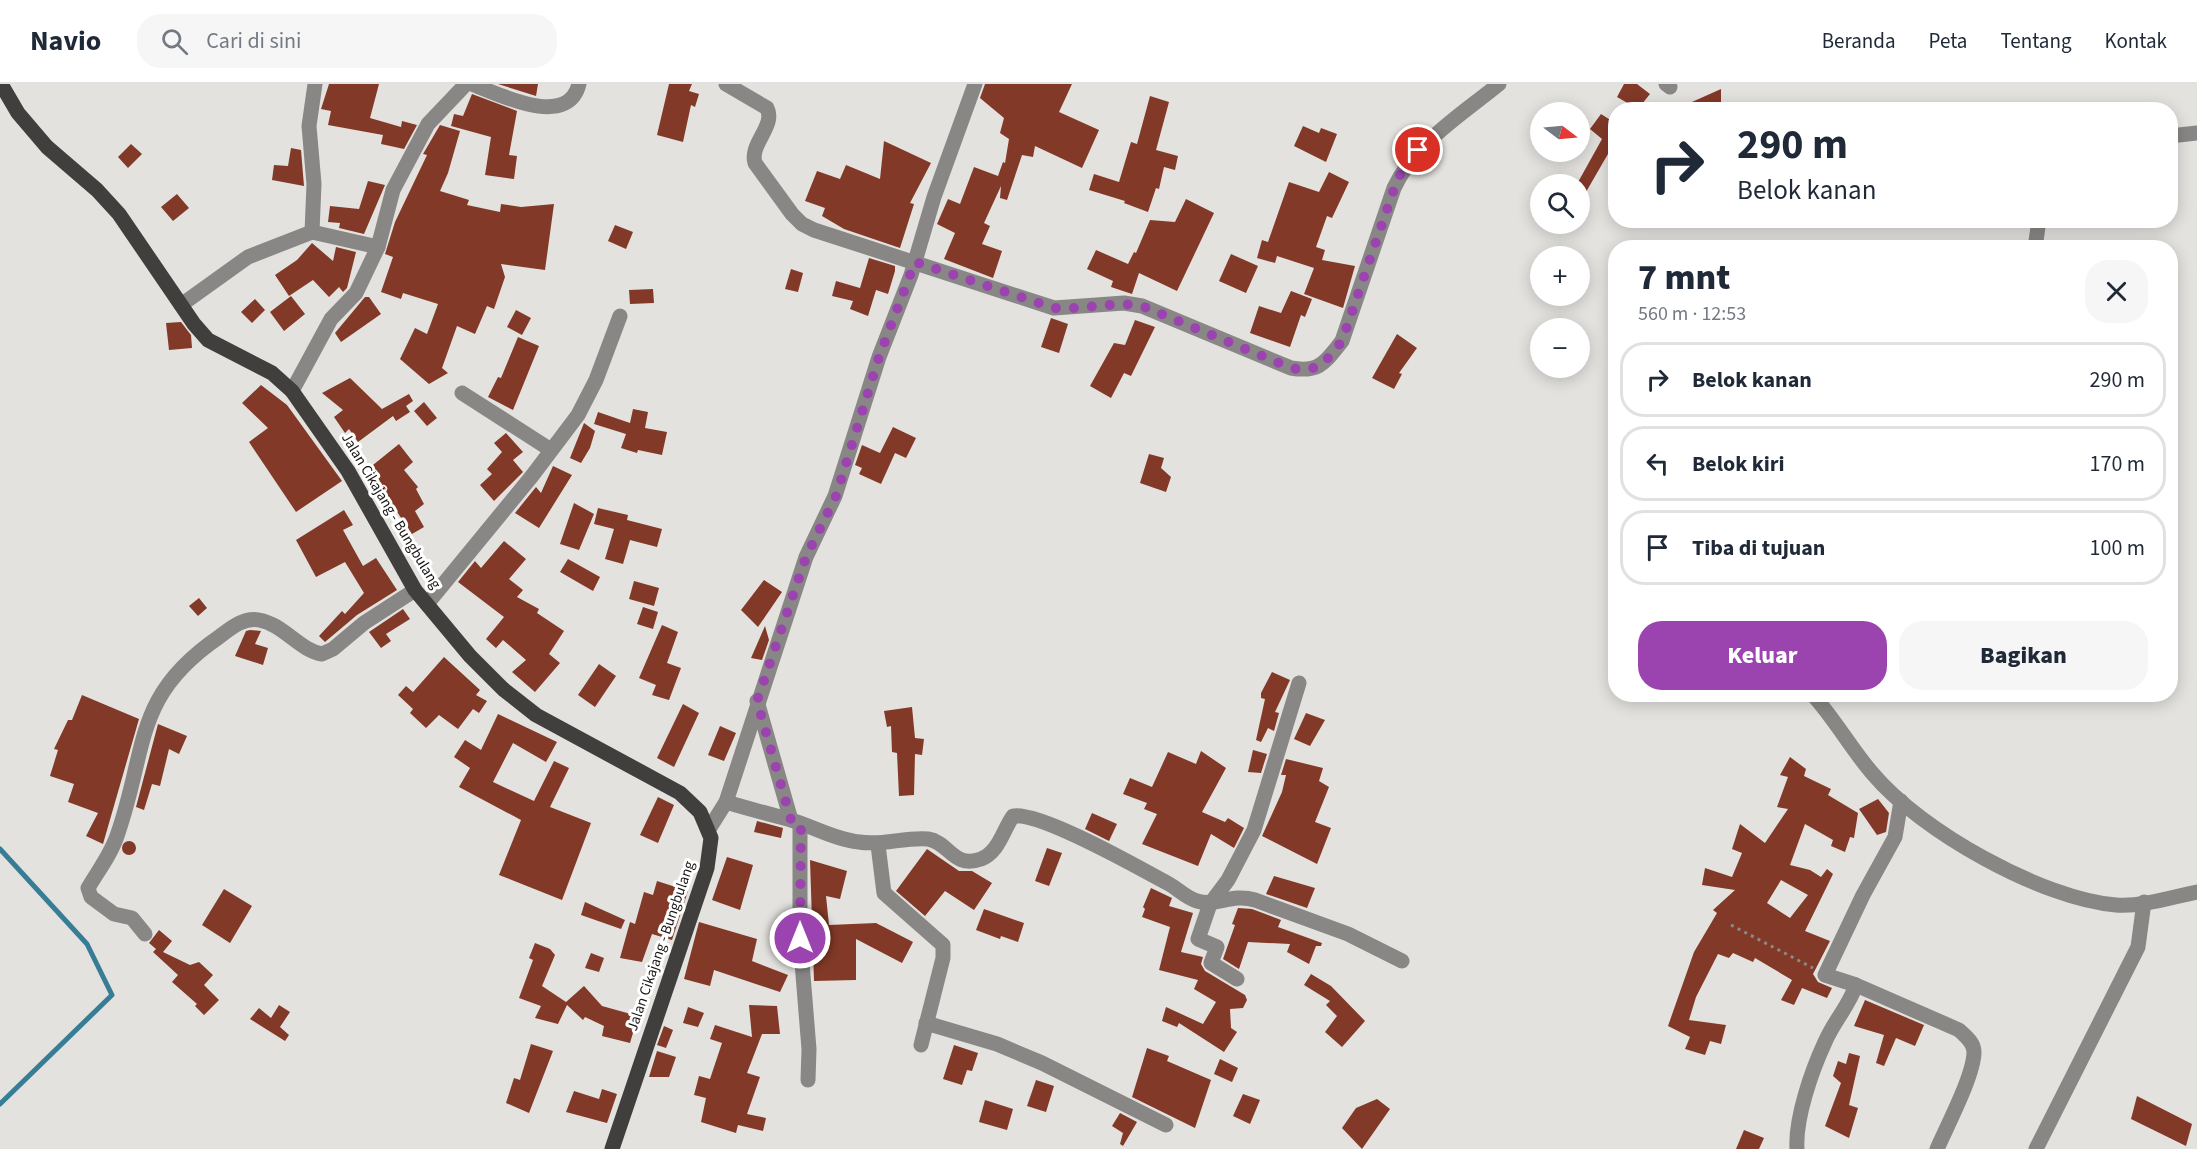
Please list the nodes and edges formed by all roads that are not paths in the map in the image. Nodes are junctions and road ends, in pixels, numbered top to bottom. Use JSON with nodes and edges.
{"nodes":[{"id":1,"x":1,"y":84,"type":"edge"},
{"id":2,"x":315,"y":84,"type":"edge"},
{"id":3,"x":466,"y":84,"type":"edge"},
{"id":4,"x":472,"y":84,"type":"edge"},
{"id":5,"x":579,"y":84,"type":"edge"},
{"id":6,"x":726,"y":84,"type":"edge"},
{"id":7,"x":975,"y":84,"type":"edge"},
{"id":8,"x":1499,"y":84,"type":"edge"},
{"id":9,"x":2197,"y":133,"type":"edge"},
{"id":10,"x":2178,"y":135,"type":"edge"},
{"id":11,"x":312,"y":232,"type":"junction"},
{"id":12,"x":378,"y":247,"type":"junction"},
{"id":13,"x":915,"y":262,"type":"junction"},
{"id":14,"x":181,"y":305,"type":"junction"},
{"id":15,"x":620,"y":316,"type":"dead end"},
{"id":16,"x":292,"y":391,"type":"junction"},
{"id":17,"x":462,"y":393,"type":"dead end"},
{"id":18,"x":551,"y":450,"type":"junction"},
{"id":19,"x":414,"y":590,"type":"junction"},
{"id":20,"x":427,"y":604,"type":"junction"},
{"id":21,"x":1299,"y":683,"type":"dead end"},
{"id":22,"x":757,"y":701,"type":"junction"},
{"id":23,"x":1818,"y":702,"type":"edge"},
{"id":24,"x":1901,"y":801,"type":"junction"},
{"id":25,"x":726,"y":802,"type":"junction"},
{"id":26,"x":796,"y":822,"type":"junction"},
{"id":27,"x":709,"y":829,"type":"junction"},
{"id":28,"x":878,"y":845,"type":"junction"},
{"id":29,"x":2197,"y":892,"type":"edge"},
{"id":30,"x":2144,"y":902,"type":"junction"},
{"id":31,"x":1210,"y":904,"type":"junction"},
{"id":32,"x":146,"y":934,"type":"dead end"},
{"id":33,"x":1402,"y":961,"type":"dead end"},
{"id":34,"x":1237,"y":979,"type":"dead end"},
{"id":35,"x":1856,"y":985,"type":"junction"},
{"id":36,"x":926,"y":1023,"type":"junction"},
{"id":37,"x":921,"y":1045,"type":"dead end"},
{"id":38,"x":808,"y":1080,"type":"dead end"},
{"id":39,"x":1166,"y":1125,"type":"dead end"},
{"id":40,"x":612,"y":1149,"type":"edge"},
{"id":41,"x":1797,"y":1149,"type":"edge"},
{"id":42,"x":1937,"y":1149,"type":"edge"},
{"id":43,"x":2036,"y":1149,"type":"edge"}],
"edges":[{"from":1,"to":14,"type":"main road","name":"Jalan Cikajang - Bungbulang"},
{"from":2,"to":11,"type":"street"},
{"from":3,"to":12,"type":"street"},
{"from":4,"to":5,"type":"street"},
{"from":6,"to":13,"type":"street"},
{"from":7,"to":13,"type":"street"},
{"from":8,"to":13,"type":"street"},
{"from":9,"to":10,"type":"street"},
{"from":11,"to":12,"type":"street"},
{"from":11,"to":14,"type":"street"},
{"from":12,"to":16,"type":"street"},
{"from":13,"to":22,"type":"street"},
{"from":14,"to":16,"type":"main road","name":"Jalan Cikajang - Bungbulang"},
{"from":15,"to":18,"type":"street"},
{"from":16,"to":19,"type":"main road","name":"Jalan Cikajang - Bungbulang"},
{"from":17,"to":18,"type":"street"},
{"from":18,"to":20,"type":"street"},
{"from":19,"to":20,"type":"main road","name":"Jalan Cikajang - Bungbulang"},
{"from":19,"to":32,"type":"street"},
{"from":20,"to":27,"type":"main road","name":"Jalan Cikajang - Bungbulang"},
{"from":21,"to":31,"type":"street"},
{"from":22,"to":25,"type":"street"},
{"from":22,"to":26,"type":"street"},
{"from":23,"to":24,"type":"street"},
{"from":24,"to":30,"type":"street"},
{"from":24,"to":35,"type":"street"},
{"from":25,"to":26,"type":"street"},
{"from":25,"to":27,"type":"street"},
{"from":26,"to":28,"type":"street"},
{"from":26,"to":38,"type":"street"},
{"from":27,"to":40,"type":"main road","name":"Jalan Cikajang - Bungbulang"},
{"from":28,"to":31,"type":"street"},
{"from":28,"to":36,"type":"street"},
{"from":29,"to":30,"type":"street"},
{"from":30,"to":43,"type":"street"},
{"from":31,"to":33,"type":"street"},
{"from":31,"to":34,"type":"street"},
{"from":35,"to":41,"type":"street"},
{"from":35,"to":42,"type":"street"},
{"from":36,"to":37,"type":"street"},
{"from":36,"to":39,"type":"street"}]}
